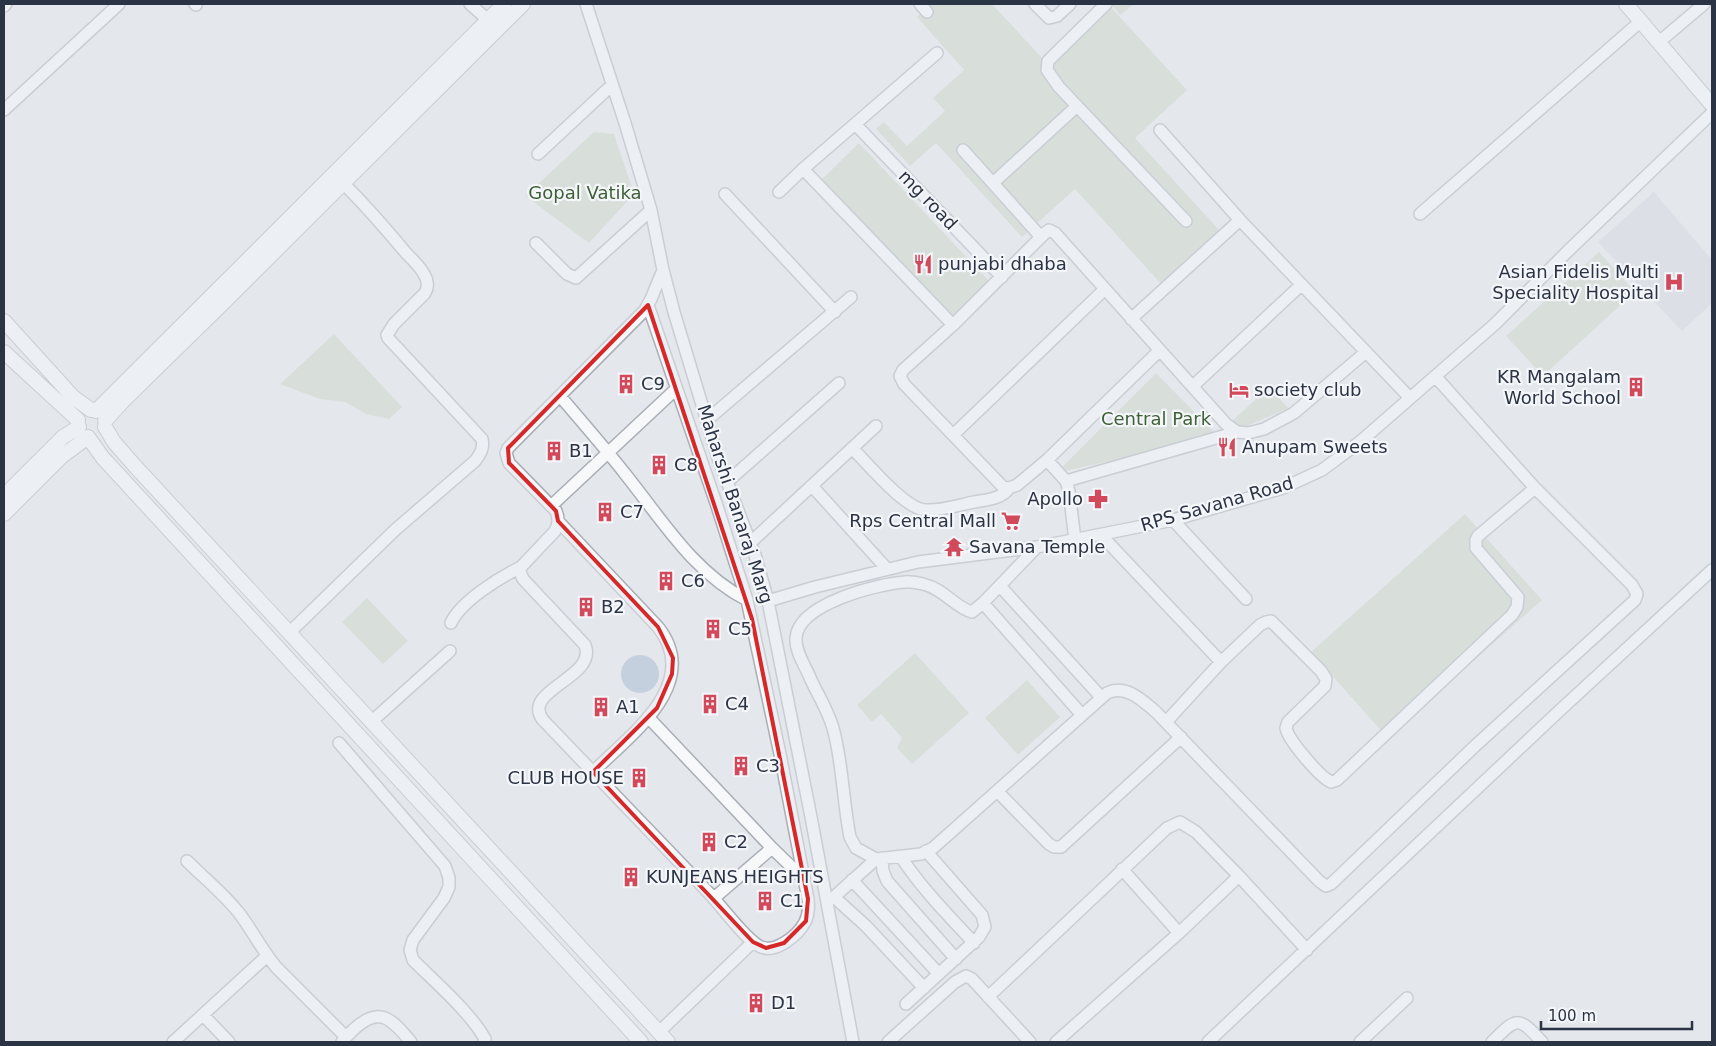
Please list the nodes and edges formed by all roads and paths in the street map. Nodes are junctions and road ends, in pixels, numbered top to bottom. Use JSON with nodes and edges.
{"nodes":[{"id":1,"x":119,"y":4,"type":"edge"},
{"id":2,"x":470,"y":4,"type":"edge"},
{"id":3,"x":504,"y":4,"type":"edge"},
{"id":4,"x":523,"y":4,"type":"edge"},
{"id":5,"x":586,"y":4,"type":"edge"},
{"id":6,"x":1035,"y":4,"type":"edge"},
{"id":7,"x":1070,"y":4,"type":"edge"},
{"id":8,"x":1106,"y":4,"type":"edge"},
{"id":9,"x":1626,"y":4,"type":"edge"},
{"id":10,"x":1704,"y":4,"type":"edge"},
{"id":11,"x":488,"y":20,"type":"junction"},
{"id":12,"x":1641,"y":21,"type":"junction"},
{"id":13,"x":1659,"y":42,"type":"junction"},
{"id":14,"x":937,"y":53,"type":"dead end"},
{"id":15,"x":612,"y":85,"type":"junction"},
{"id":16,"x":1712,"y":105,"type":"edge"},
{"id":17,"x":1077,"y":106,"type":"junction"},
{"id":18,"x":4,"y":110,"type":"edge"},
{"id":19,"x":1712,"y":113,"type":"edge"},
{"id":20,"x":855,"y":124,"type":"junction"},
{"id":21,"x":1160,"y":130,"type":"dead end"},
{"id":22,"x":963,"y":150,"type":"dead end"},
{"id":23,"x":538,"y":154,"type":"dead end"},
{"id":24,"x":803,"y":169,"type":"junction"},
{"id":25,"x":343,"y":183,"type":"junction"},
{"id":26,"x":993,"y":183,"type":"junction"},
{"id":27,"x":779,"y":192,"type":"dead end"},
{"id":28,"x":724,"y":194,"type":"dead end"},
{"id":29,"x":651,"y":210,"type":"junction"},
{"id":30,"x":1420,"y":214,"type":"dead end"},
{"id":31,"x":1240,"y":220,"type":"junction"},
{"id":32,"x":1186,"y":221,"type":"dead end"},
{"id":33,"x":1041,"y":237,"type":"junction"},
{"id":34,"x":536,"y":243,"type":"dead end"},
{"id":35,"x":663,"y":270,"type":"junction"},
{"id":36,"x":1002,"y":277,"type":"junction"},
{"id":37,"x":1301,"y":285,"type":"junction"},
{"id":38,"x":1105,"y":290,"type":"junction"},
{"id":39,"x":851,"y":297,"type":"dead end"},
{"id":40,"x":648,"y":305,"type":"junction"},
{"id":41,"x":834,"y":312,"type":"junction"},
{"id":42,"x":1132,"y":319,"type":"junction"},
{"id":43,"x":4,"y":321,"type":"edge"},
{"id":44,"x":953,"y":325,"type":"junction"},
{"id":45,"x":1160,"y":350,"type":"junction"},
{"id":46,"x":1366,"y":352,"type":"junction"},
{"id":47,"x":6,"y":359,"type":"edge"},
{"id":48,"x":1435,"y":376,"type":"junction"},
{"id":49,"x":839,"y":383,"type":"dead end"},
{"id":50,"x":1193,"y":386,"type":"junction"},
{"id":51,"x":676,"y":388,"type":"junction"},
{"id":52,"x":560,"y":396,"type":"junction"},
{"id":53,"x":1410,"y":398,"type":"junction"},
{"id":54,"x":99,"y":417,"type":"junction"},
{"id":55,"x":707,"y":420,"type":"junction"},
{"id":56,"x":876,"y":426,"type":"dead end"},
{"id":57,"x":82,"y":428,"type":"junction"},
{"id":58,"x":1237,"y":432,"type":"junction"},
{"id":59,"x":953,"y":435,"type":"junction"},
{"id":60,"x":852,"y":448,"type":"junction"},
{"id":61,"x":608,"y":451,"type":"junction"},
{"id":62,"x":1047,"y":460,"type":"junction"},
{"id":63,"x":1066,"y":481,"type":"junction"},
{"id":64,"x":727,"y":482,"type":"junction"},
{"id":65,"x":812,"y":486,"type":"junction"},
{"id":66,"x":1009,"y":488,"type":"junction"},
{"id":67,"x":1535,"y":488,"type":"junction"},
{"id":68,"x":4,"y":496,"type":"edge"},
{"id":69,"x":551,"y":506,"type":"junction"},
{"id":70,"x":4,"y":514,"type":"edge"},
{"id":71,"x":1173,"y":520,"type":"junction"},
{"id":72,"x":558,"y":521,"type":"junction"},
{"id":73,"x":1101,"y":535,"type":"junction"},
{"id":74,"x":1075,"y":540,"type":"junction"},
{"id":75,"x":750,"y":543,"type":"junction"},
{"id":76,"x":1037,"y":548,"type":"junction"},
{"id":77,"x":521,"y":567,"type":"junction"},
{"id":78,"x":887,"y":569,"type":"junction"},
{"id":79,"x":1712,"y":570,"type":"edge"},
{"id":80,"x":1000,"y":586,"type":"junction"},
{"id":81,"x":1246,"y":599,"type":"dead end"},
{"id":82,"x":747,"y":600,"type":"junction"},
{"id":83,"x":768,"y":601,"type":"junction"},
{"id":84,"x":983,"y":603,"type":"junction"},
{"id":85,"x":451,"y":624,"type":"dead end"},
{"id":86,"x":289,"y":633,"type":"junction"},
{"id":87,"x":450,"y":651,"type":"dead end"},
{"id":88,"x":1221,"y":662,"type":"junction"},
{"id":89,"x":1101,"y":697,"type":"junction"},
{"id":90,"x":1082,"y":714,"type":"junction"},
{"id":91,"x":648,"y":717,"type":"junction"},
{"id":92,"x":371,"y":722,"type":"junction"},
{"id":93,"x":1166,"y":722,"type":"junction"},
{"id":94,"x":1181,"y":737,"type":"junction"},
{"id":95,"x":339,"y":743,"type":"dead end"},
{"id":96,"x":593,"y":772,"type":"junction"},
{"id":97,"x":998,"y":792,"type":"junction"},
{"id":98,"x":772,"y":848,"type":"junction"},
{"id":99,"x":926,"y":851,"type":"junction"},
{"id":100,"x":901,"y":857,"type":"junction"},
{"id":101,"x":879,"y":859,"type":"junction"},
{"id":102,"x":187,"y":861,"type":"dead end"},
{"id":103,"x":1122,"y":869,"type":"junction"},
{"id":104,"x":1239,"y":876,"type":"junction"},
{"id":105,"x":804,"y":878,"type":"junction"},
{"id":106,"x":852,"y":880,"type":"junction"},
{"id":107,"x":714,"y":898,"type":"junction"},
{"id":108,"x":1179,"y":933,"type":"junction"},
{"id":109,"x":753,"y":942,"type":"junction"},
{"id":110,"x":974,"y":942,"type":"junction"},
{"id":111,"x":1307,"y":950,"type":"junction"},
{"id":112,"x":267,"y":956,"type":"junction"},
{"id":113,"x":956,"y":959,"type":"junction"},
{"id":114,"x":938,"y":974,"type":"junction"},
{"id":115,"x":924,"y":988,"type":"junction"},
{"id":116,"x":988,"y":997,"type":"junction"},
{"id":117,"x":1407,"y":998,"type":"dead end"},
{"id":118,"x":906,"y":1004,"type":"dead end"},
{"id":119,"x":203,"y":1015,"type":"junction"},
{"id":120,"x":1217,"y":1033,"type":"junction"},
{"id":121,"x":663,"y":1037,"type":"edge"},
{"id":122,"x":344,"y":1040,"type":"edge"},
{"id":123,"x":173,"y":1042,"type":"edge"},
{"id":124,"x":229,"y":1042,"type":"edge"},
{"id":125,"x":411,"y":1042,"type":"edge"},
{"id":126,"x":484,"y":1042,"type":"edge"},
{"id":127,"x":641,"y":1042,"type":"edge"},
{"id":128,"x":853,"y":1042,"type":"edge"},
{"id":129,"x":888,"y":1042,"type":"edge"},
{"id":130,"x":1030,"y":1042,"type":"edge"},
{"id":131,"x":1056,"y":1042,"type":"edge"},
{"id":132,"x":1208,"y":1042,"type":"edge"},
{"id":133,"x":1226,"y":1042,"type":"edge"},
{"id":134,"x":1360,"y":1042,"type":"edge"},
{"id":135,"x":1492,"y":1042,"type":"edge"},
{"id":136,"x":1542,"y":1042,"type":"edge"}],
"edges":[{"from":1,"to":18,"type":"street"},
{"from":2,"to":11,"type":"street"},
{"from":3,"to":11,"type":"street"},
{"from":4,"to":25,"type":"street"},
{"from":5,"to":15,"type":"street","name":"Maharshi Banaraj Marg"},
{"from":6,"to":7,"type":"street"},
{"from":8,"to":17,"type":"street"},
{"from":9,"to":12,"type":"street"},
{"from":10,"to":13,"type":"street"},
{"from":11,"to":54,"type":"street"},
{"from":12,"to":13,"type":"street"},
{"from":12,"to":30,"type":"street"},
{"from":13,"to":16,"type":"street"},
{"from":14,"to":20,"type":"street"},
{"from":15,"to":23,"type":"street"},
{"from":15,"to":29,"type":"street","name":"Maharshi Banaraj Marg"},
{"from":17,"to":26,"type":"street"},
{"from":17,"to":32,"type":"street"},
{"from":19,"to":48,"type":"street","name":"RPS Savana Road"},
{"from":20,"to":24,"type":"street"},
{"from":20,"to":36,"type":"street","name":"mg road"},
{"from":21,"to":31,"type":"street"},
{"from":22,"to":26,"type":"street"},
{"from":24,"to":27,"type":"street"},
{"from":24,"to":44,"type":"street"},
{"from":25,"to":54,"type":"street"},
{"from":25,"to":86,"type":"street"},
{"from":26,"to":33,"type":"street"},
{"from":28,"to":41,"type":"street"},
{"from":29,"to":34,"type":"street"},
{"from":29,"to":35,"type":"street","name":"Maharshi Banaraj Marg"},
{"from":31,"to":37,"type":"street"},
{"from":31,"to":42,"type":"street"},
{"from":33,"to":36,"type":"street"},
{"from":33,"to":38,"type":"street"},
{"from":35,"to":40,"type":"street"},
{"from":35,"to":55,"type":"street","name":"Maharshi Banaraj Marg"},
{"from":36,"to":44,"type":"street"},
{"from":37,"to":46,"type":"street"},
{"from":37,"to":50,"type":"street"},
{"from":38,"to":42,"type":"street"},
{"from":38,"to":59,"type":"street"},
{"from":39,"to":41,"type":"street"},
{"from":40,"to":51,"type":"street"},
{"from":40,"to":52,"type":"street"},
{"from":41,"to":55,"type":"street"},
{"from":42,"to":45,"type":"street"},
{"from":43,"to":54,"type":"street"},
{"from":44,"to":59,"type":"street"},
{"from":45,"to":50,"type":"street"},
{"from":45,"to":62,"type":"street"},
{"from":46,"to":53,"type":"street"},
{"from":46,"to":58,"type":"street"},
{"from":47,"to":57,"type":"street"},
{"from":48,"to":53,"type":"street","name":"RPS Savana Road"},
{"from":48,"to":67,"type":"street"},
{"from":49,"to":64,"type":"street"},
{"from":50,"to":58,"type":"street"},
{"from":51,"to":61,"type":"street"},
{"from":51,"to":82,"type":"street"},
{"from":52,"to":61,"type":"street"},
{"from":52,"to":69,"type":"street"},
{"from":53,"to":71,"type":"street","name":"RPS Savana Road"},
{"from":54,"to":57,"type":"street"},
{"from":54,"to":57,"type":"street"},
{"from":54,"to":86,"type":"street"},
{"from":55,"to":64,"type":"street","name":"Maharshi Banaraj Marg"},
{"from":56,"to":60,"type":"street"},
{"from":57,"to":68,"type":"street"},
{"from":57,"to":70,"type":"street"},
{"from":57,"to":127,"type":"street"},
{"from":58,"to":63,"type":"street"},
{"from":59,"to":66,"type":"street"},
{"from":60,"to":65,"type":"street"},
{"from":60,"to":66,"type":"street"},
{"from":61,"to":69,"type":"street"},
{"from":61,"to":82,"type":"street"},
{"from":62,"to":63,"type":"street"},
{"from":62,"to":66,"type":"street"},
{"from":63,"to":74,"type":"street"},
{"from":64,"to":75,"type":"street","name":"Maharshi Banaraj Marg"},
{"from":65,"to":75,"type":"street"},
{"from":65,"to":78,"type":"street"},
{"from":67,"to":88,"type":"street"},
{"from":67,"to":94,"type":"street"},
{"from":69,"to":72,"type":"street"},
{"from":71,"to":73,"type":"street","name":"RPS Savana Road"},
{"from":71,"to":81,"type":"street"},
{"from":72,"to":77,"type":"street"},
{"from":72,"to":91,"type":"street"},
{"from":73,"to":74,"type":"street","name":"RPS Savana Road"},
{"from":73,"to":88,"type":"street"},
{"from":74,"to":76,"type":"street","name":"RPS Savana Road"},
{"from":75,"to":83,"type":"street","name":"Maharshi Banaraj Marg"},
{"from":76,"to":78,"type":"street","name":"RPS Savana Road"},
{"from":76,"to":80,"type":"street"},
{"from":77,"to":85,"type":"street"},
{"from":77,"to":96,"type":"street"},
{"from":78,"to":83,"type":"street","name":"RPS Savana Road"},
{"from":79,"to":111,"type":"street"},
{"from":80,"to":84,"type":"street"},
{"from":80,"to":89,"type":"street"},
{"from":82,"to":105,"type":"street"},
{"from":83,"to":128,"type":"street","name":"Maharshi Banaraj Marg"},
{"from":84,"to":90,"type":"street"},
{"from":84,"to":101,"type":"street"},
{"from":86,"to":92,"type":"street"},
{"from":87,"to":92,"type":"street"},
{"from":88,"to":93,"type":"street"},
{"from":89,"to":90,"type":"street"},
{"from":89,"to":93,"type":"street"},
{"from":90,"to":97,"type":"street"},
{"from":91,"to":96,"type":"street"},
{"from":91,"to":98,"type":"street"},
{"from":92,"to":121,"type":"street"},
{"from":93,"to":94,"type":"street"},
{"from":94,"to":97,"type":"street"},
{"from":95,"to":126,"type":"street"},
{"from":96,"to":107,"type":"street"},
{"from":97,"to":99,"type":"street"},
{"from":98,"to":105,"type":"street"},
{"from":98,"to":107,"type":"street"},
{"from":99,"to":100,"type":"street"},
{"from":99,"to":110,"type":"street"},
{"from":100,"to":101,"type":"street"},
{"from":100,"to":110,"type":"street"},
{"from":101,"to":106,"type":"street"},
{"from":101,"to":113,"type":"street"},
{"from":102,"to":112,"type":"street"},
{"from":103,"to":104,"type":"street"},
{"from":103,"to":108,"type":"street"},
{"from":103,"to":116,"type":"street"},
{"from":104,"to":108,"type":"street"},
{"from":104,"to":111,"type":"street"},
{"from":105,"to":109,"type":"street"},
{"from":106,"to":114,"type":"street"},
{"from":106,"to":115,"type":"street"},
{"from":107,"to":109,"type":"street"},
{"from":108,"to":131,"type":"street"},
{"from":109,"to":121,"type":"street"},
{"from":110,"to":113,"type":"street"},
{"from":111,"to":120,"type":"street"},
{"from":112,"to":119,"type":"street"},
{"from":112,"to":122,"type":"street"},
{"from":113,"to":114,"type":"street"},
{"from":114,"to":115,"type":"street"},
{"from":115,"to":118,"type":"street"},
{"from":116,"to":129,"type":"street"},
{"from":116,"to":130,"type":"street"},
{"from":117,"to":134,"type":"street"},
{"from":119,"to":123,"type":"street"},
{"from":119,"to":124,"type":"street"},
{"from":120,"to":132,"type":"street"},
{"from":120,"to":133,"type":"street"},
{"from":122,"to":125,"type":"street"},
{"from":135,"to":136,"type":"street"}]}
